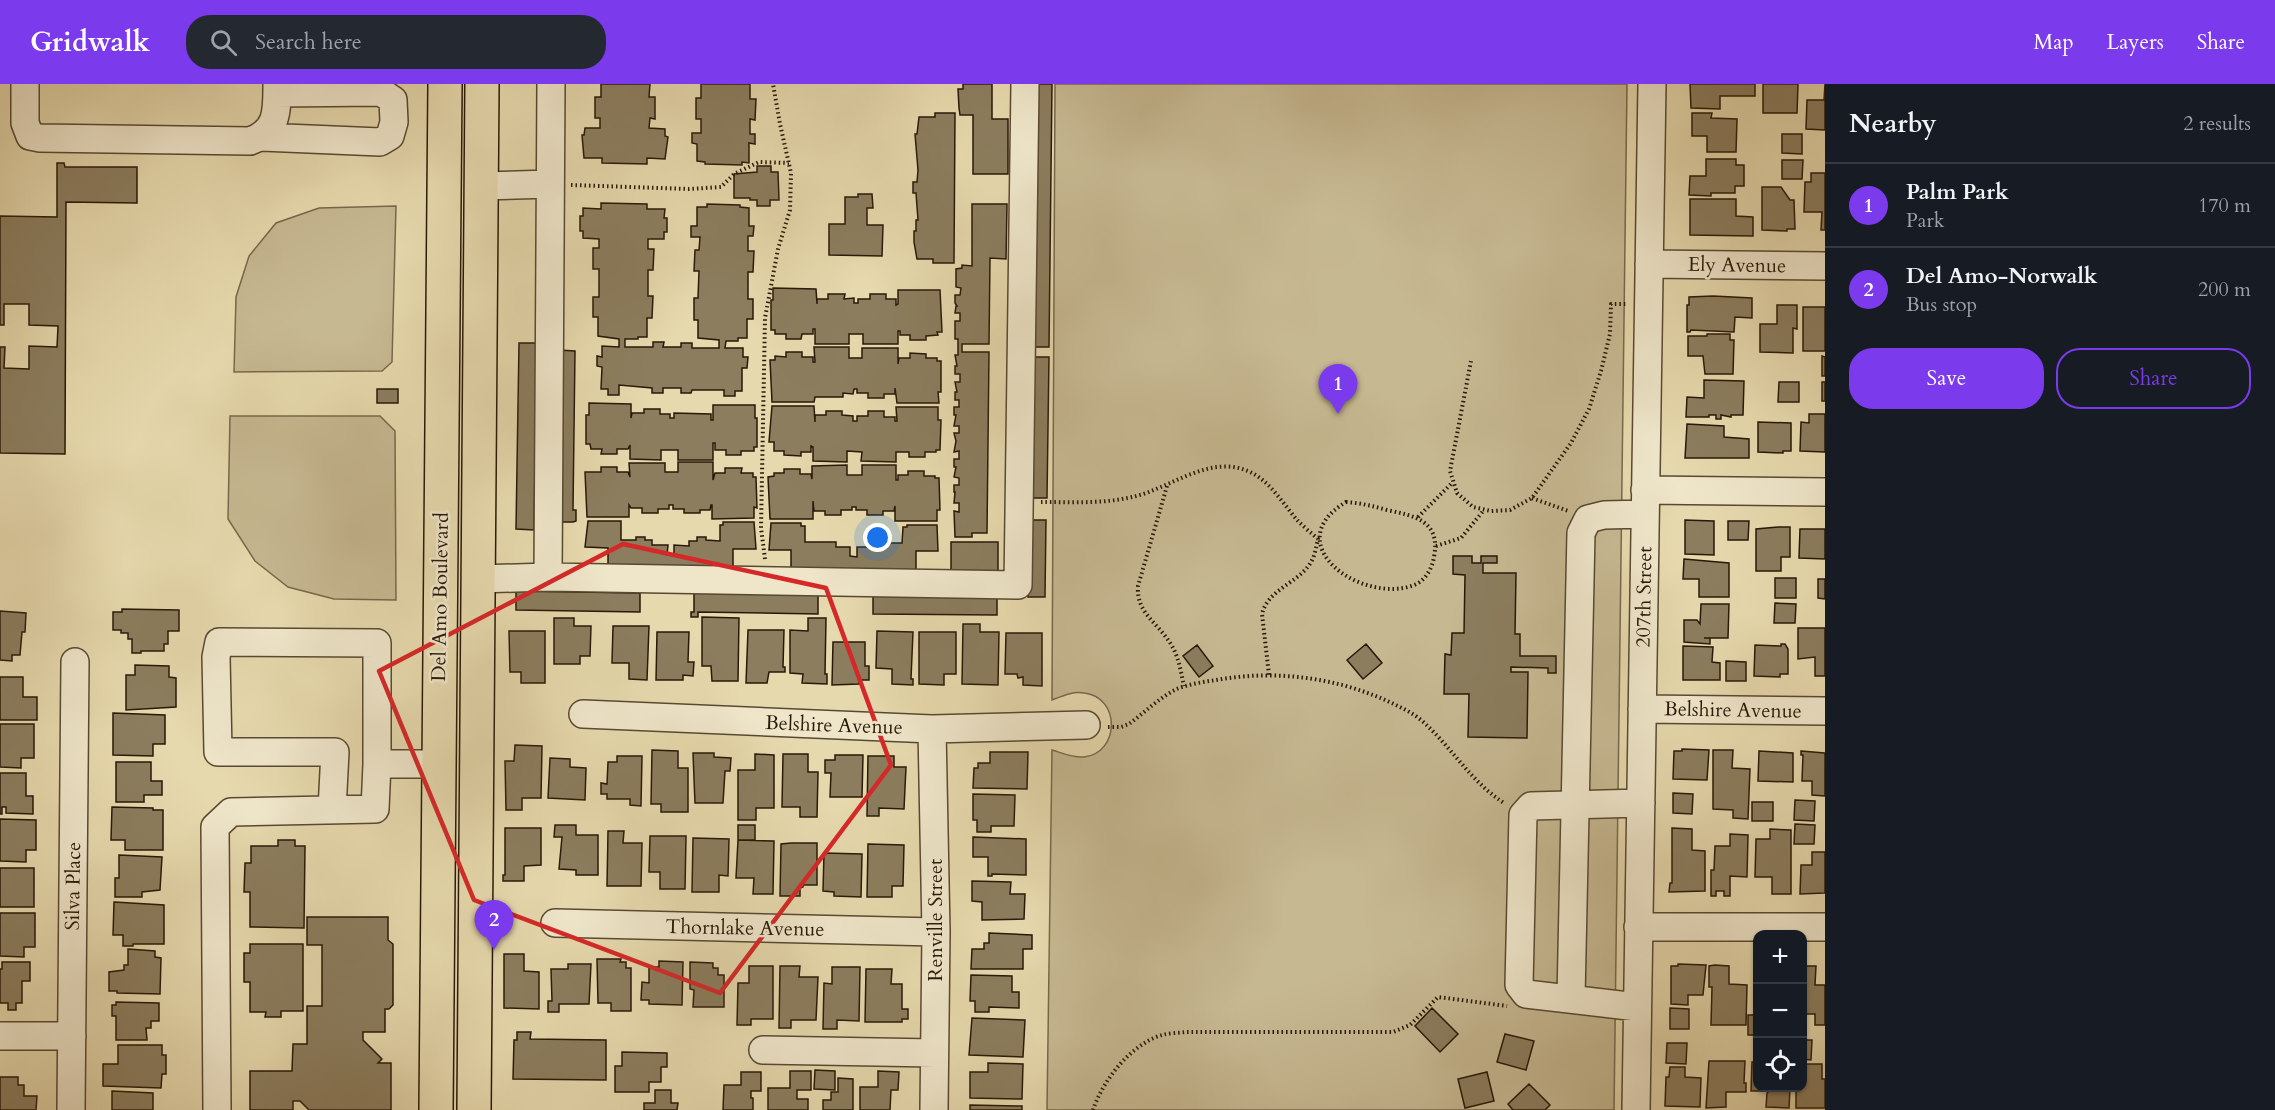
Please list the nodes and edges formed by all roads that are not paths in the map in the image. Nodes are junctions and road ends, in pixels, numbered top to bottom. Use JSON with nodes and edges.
{"nodes":[{"id":1,"x":24,"y":84,"type":"edge"},
{"id":2,"x":445,"y":84,"type":"edge"},
{"id":3,"x":482,"y":84,"type":"edge"},
{"id":4,"x":551,"y":84,"type":"edge"},
{"id":5,"x":1025,"y":84,"type":"edge"},
{"id":6,"x":1652,"y":84,"type":"edge"},
{"id":7,"x":277,"y":88,"type":"edge"},
{"id":8,"x":262,"y":136,"type":"junction"},
{"id":9,"x":550,"y":184,"type":"junction"},
{"id":10,"x":482,"y":186,"type":"junction"},
{"id":11,"x":1649,"y":264,"type":"junction"},
{"id":12,"x":1825,"y":266,"type":"edge"},
{"id":13,"x":1825,"y":492,"type":"edge"},
{"id":14,"x":1645,"y":502,"type":"junction"},
{"id":15,"x":548,"y":577,"type":"junction"},
{"id":16,"x":440,"y":579,"type":"junction"},
{"id":17,"x":478,"y":579,"type":"junction"},
{"id":18,"x":75,"y":662,"type":"dead end"},
{"id":19,"x":1642,"y":709,"type":"junction"},
{"id":20,"x":1825,"y":711,"type":"edge"},
{"id":21,"x":583,"y":714,"type":"dead end"},
{"id":22,"x":1086,"y":725,"type":"road end"},
{"id":23,"x":932,"y":729,"type":"junction"},
{"id":24,"x":377,"y":764,"type":"junction"},
{"id":25,"x":438,"y":764,"type":"junction"},
{"id":26,"x":1641,"y":803,"type":"junction"},
{"id":27,"x":1577,"y":804,"type":"junction"},
{"id":28,"x":332,"y":810,"type":"junction"},
{"id":29,"x":555,"y":923,"type":"dead end"},
{"id":30,"x":1638,"y":927,"type":"junction"},
{"id":31,"x":1825,"y":927,"type":"edge"},
{"id":32,"x":936,"y":932,"type":"junction"},
{"id":33,"x":1571,"y":998,"type":"junction"},
{"id":34,"x":1637,"y":1007,"type":"junction"},
{"id":35,"x":0,"y":1036,"type":"edge"},
{"id":36,"x":72,"y":1036,"type":"junction"},
{"id":37,"x":763,"y":1050,"type":"dead end"},
{"id":38,"x":934,"y":1053,"type":"junction"},
{"id":39,"x":71,"y":1110,"type":"edge"},
{"id":40,"x":217,"y":1110,"type":"edge"},
{"id":41,"x":436,"y":1110,"type":"edge"},
{"id":42,"x":474,"y":1110,"type":"edge"},
{"id":43,"x":482,"y":1110,"type":"edge"},
{"id":44,"x":934,"y":1110,"type":"edge"},
{"id":45,"x":1636,"y":1110,"type":"edge"}],
"edges":[{"from":1,"to":8,"type":"street"},
{"from":2,"to":16,"type":"main road","name":"Del Amo Boulevard"},
{"from":3,"to":10,"type":"main road","name":"Del Amo Boulevard"},
{"from":4,"to":9,"type":"street"},
{"from":5,"to":15,"type":"street"},
{"from":6,"to":11,"type":"street","name":"207th Street"},
{"from":7,"to":8,"type":"street"},
{"from":7,"to":8,"type":"street"},
{"from":9,"to":10,"type":"street"},
{"from":9,"to":15,"type":"street"},
{"from":10,"to":17,"type":"main road","name":"Del Amo Boulevard"},
{"from":11,"to":12,"type":"street","name":"Ely Avenue"},
{"from":11,"to":14,"type":"street","name":"207th Street"},
{"from":13,"to":14,"type":"street"},
{"from":14,"to":19,"type":"street","name":"207th Street"},
{"from":14,"to":27,"type":"street"},
{"from":15,"to":17,"type":"street"},
{"from":16,"to":17,"type":"main road"},
{"from":16,"to":25,"type":"main road","name":"Del Amo Boulevard"},
{"from":17,"to":42,"type":"main road","name":"Del Amo Boulevard"},
{"from":18,"to":36,"type":"street","name":"Silva Place"},
{"from":19,"to":20,"type":"street","name":"Belshire Avenue"},
{"from":19,"to":26,"type":"street","name":"207th Street"},
{"from":21,"to":23,"type":"street","name":"Belshire Avenue"},
{"from":22,"to":23,"type":"street","name":"Belshire Avenue"},
{"from":23,"to":32,"type":"street","name":"Renville Street"},
{"from":24,"to":25,"type":"street"},
{"from":24,"to":28,"type":"street"},
{"from":24,"to":28,"type":"street"},
{"from":25,"to":41,"type":"main road","name":"Del Amo Boulevard"},
{"from":26,"to":27,"type":"street"},
{"from":26,"to":30,"type":"street","name":"207th Street"},
{"from":27,"to":33,"type":"street"},
{"from":27,"to":33,"type":"street"},
{"from":28,"to":40,"type":"street"},
{"from":29,"to":32,"type":"street","name":"Thornlake Avenue"},
{"from":30,"to":31,"type":"street"},
{"from":30,"to":34,"type":"street","name":"207th Street"},
{"from":32,"to":38,"type":"street","name":"Renville Street"},
{"from":33,"to":34,"type":"street"},
{"from":34,"to":45,"type":"street","name":"207th Street"},
{"from":35,"to":36,"type":"street"},
{"from":36,"to":39,"type":"street","name":"Silva Place"},
{"from":37,"to":38,"type":"street"},
{"from":38,"to":44,"type":"street","name":"Renville Street"},
{"from":42,"to":43,"type":"street"}]}
